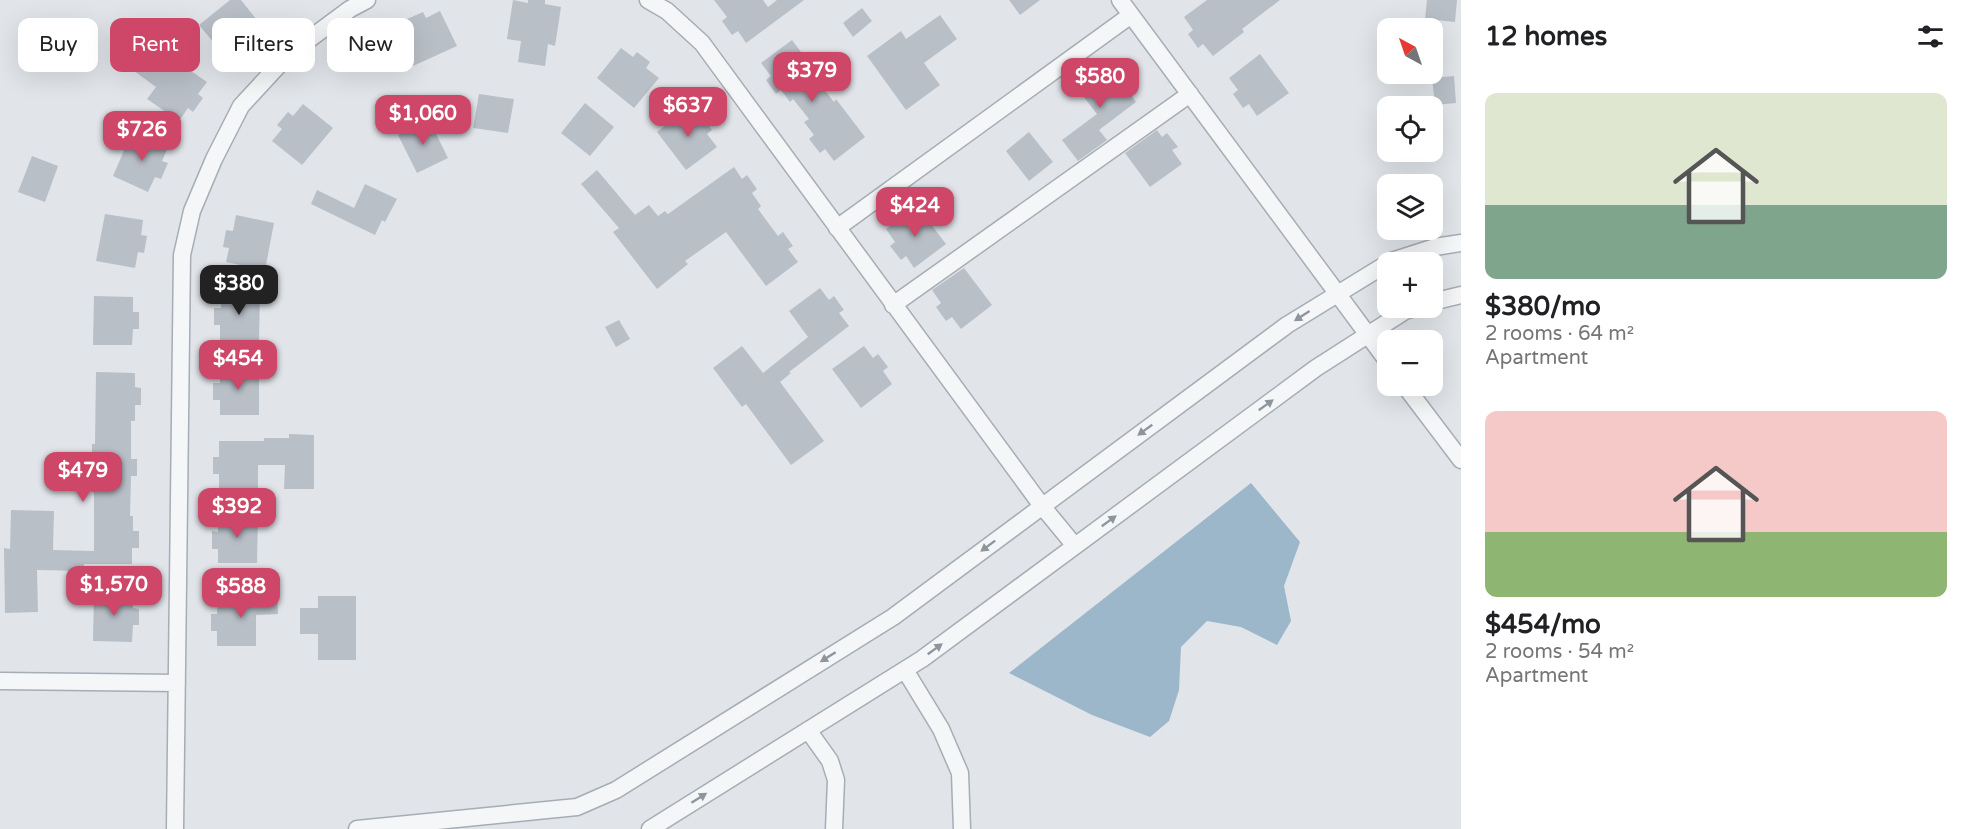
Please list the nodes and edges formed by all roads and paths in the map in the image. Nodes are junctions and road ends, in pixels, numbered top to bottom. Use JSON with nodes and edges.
{"nodes":[{"id":1,"x":367,"y":0,"type":"edge"},
{"id":2,"x":648,"y":0,"type":"edge"},
{"id":3,"x":1120,"y":0,"type":"edge"},
{"id":4,"x":1131,"y":15,"type":"junction"},
{"id":5,"x":1190,"y":94,"type":"junction"},
{"id":6,"x":837,"y":228,"type":"junction"},
{"id":7,"x":1461,"y":243,"type":"edge"},
{"id":8,"x":1420,"y":252,"type":"edge"},
{"id":9,"x":1377,"y":270,"type":"edge"},
{"id":10,"x":1336,"y":294,"type":"junction"},
{"id":11,"x":1461,"y":295,"type":"edge"},
{"id":12,"x":1443,"y":299,"type":"edge"},
{"id":13,"x":893,"y":305,"type":"junction"},
{"id":14,"x":1394,"y":318,"type":"edge"},
{"id":15,"x":1367,"y":335,"type":"junction"},
{"id":16,"x":1377,"y":348,"type":"edge"},
{"id":17,"x":1413,"y":396,"type":"edge"},
{"id":18,"x":1461,"y":460,"type":"edge"},
{"id":19,"x":1042,"y":506,"type":"junction"},
{"id":20,"x":1075,"y":546,"type":"junction"},
{"id":21,"x":905,"y":670,"type":"junction"},
{"id":22,"x":0,"y":681,"type":"edge"},
{"id":23,"x":177,"y":682,"type":"junction"},
{"id":24,"x":808,"y":730,"type":"junction"},
{"id":25,"x":175,"y":829,"type":"edge"},
{"id":26,"x":357,"y":829,"type":"edge"},
{"id":27,"x":650,"y":829,"type":"edge"},
{"id":28,"x":834,"y":829,"type":"edge"},
{"id":29,"x":962,"y":829,"type":"edge"}],
"edges":[{"from":1,"to":23,"type":"street"},
{"from":2,"to":6,"type":"street"},
{"from":3,"to":4,"type":"street"},
{"from":4,"to":5,"type":"street"},
{"from":4,"to":6,"type":"street"},
{"from":5,"to":10,"type":"street"},
{"from":5,"to":13,"type":"street"},
{"from":6,"to":13,"type":"street"},
{"from":7,"to":8,"type":"street"},
{"from":9,"to":10,"type":"street"},
{"from":10,"to":15,"type":"street"},
{"from":10,"to":19,"type":"street","one_way":true},
{"from":11,"to":12,"type":"street"},
{"from":13,"to":19,"type":"street"},
{"from":14,"to":15,"type":"street"},
{"from":15,"to":16,"type":"street"},
{"from":20,"to":15,"type":"street","one_way":true},
{"from":17,"to":18,"type":"street"},
{"from":19,"to":20,"type":"street"},
{"from":19,"to":26,"type":"street","one_way":true},
{"from":21,"to":20,"type":"street","one_way":true},
{"from":21,"to":24,"type":"street"},
{"from":21,"to":29,"type":"street"},
{"from":22,"to":23,"type":"street"},
{"from":23,"to":25,"type":"street"},
{"from":27,"to":24,"type":"street","one_way":true},
{"from":24,"to":28,"type":"street"}]}
